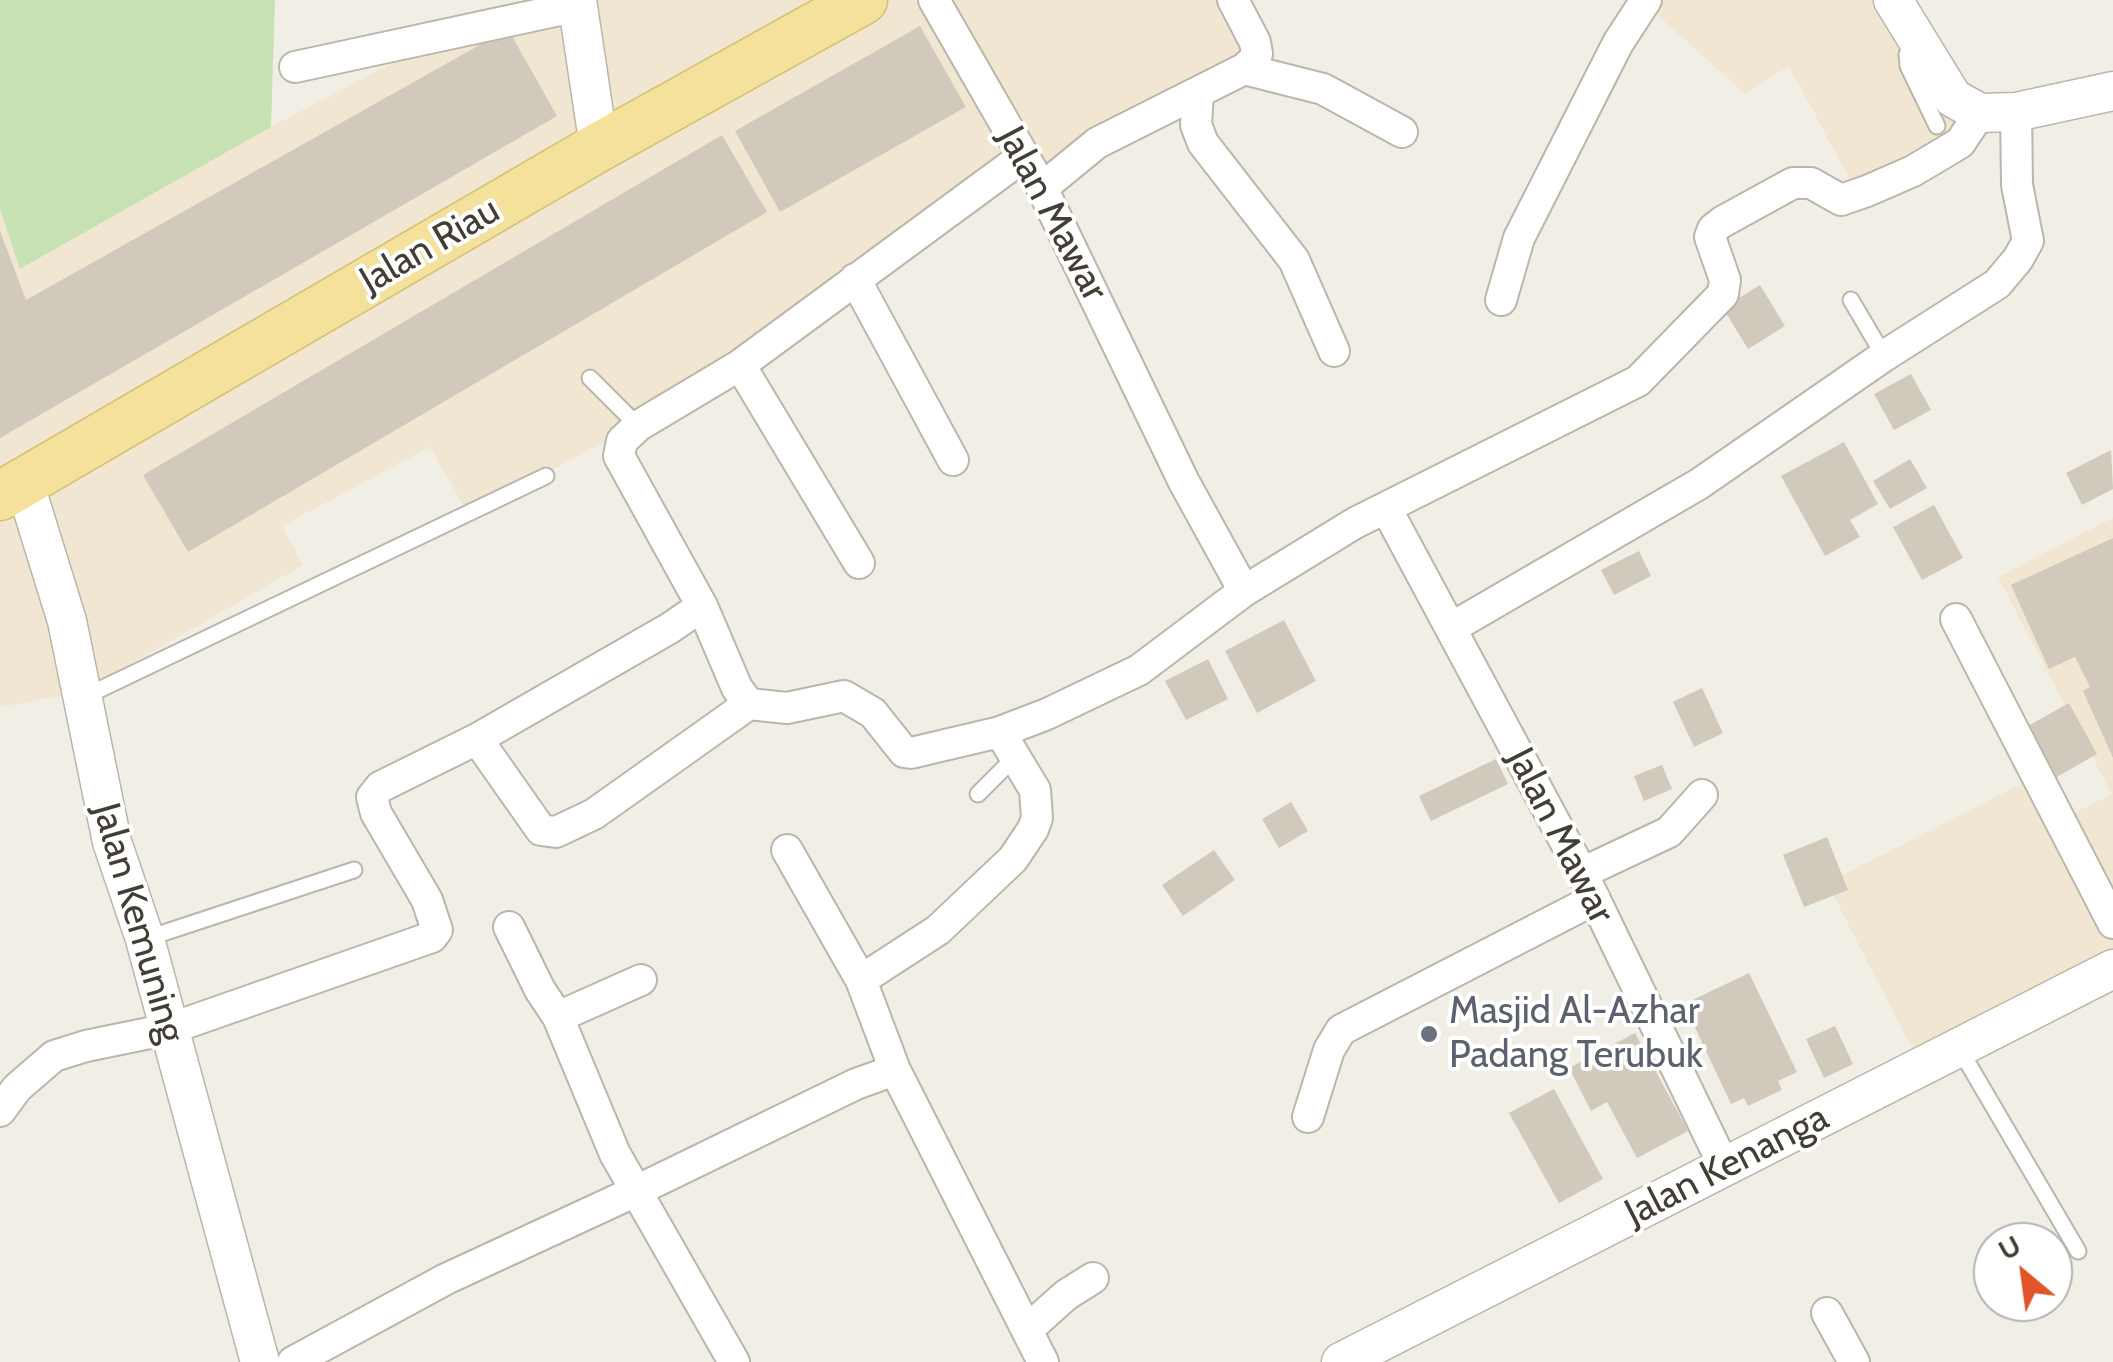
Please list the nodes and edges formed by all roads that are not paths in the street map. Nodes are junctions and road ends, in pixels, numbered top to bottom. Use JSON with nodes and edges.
{"nodes":[{"id":1,"x":863,"y":0,"type":"edge"},
{"id":2,"x":934,"y":0,"type":"edge"},
{"id":3,"x":1233,"y":0,"type":"edge"},
{"id":4,"x":1646,"y":0,"type":"edge"},
{"id":5,"x":1893,"y":0,"type":"edge"},
{"id":6,"x":577,"y":3,"type":"edge"},
{"id":7,"x":1916,"y":40,"type":"junction"},
{"id":8,"x":295,"y":67,"type":"dead end"},
{"id":9,"x":1244,"y":69,"type":"junction"},
{"id":10,"x":2113,"y":91,"type":"edge"},
{"id":11,"x":1198,"y":93,"type":"junction"},
{"id":12,"x":1998,"y":112,"type":"junction"},
{"id":13,"x":1937,"y":126,"type":"dead end"},
{"id":14,"x":1402,"y":132,"type":"dead end"},
{"id":15,"x":599,"y":147,"type":"junction"},
{"id":16,"x":1024,"y":156,"type":"junction"},
{"id":17,"x":1042,"y":188,"type":"junction"},
{"id":18,"x":855,"y":279,"type":"junction"},
{"id":19,"x":1500,"y":300,"type":"dead end"},
{"id":20,"x":1851,"y":300,"type":"dead end"},
{"id":21,"x":1334,"y":352,"type":"dead end"},
{"id":22,"x":1884,"y":356,"type":"junction"},
{"id":23,"x":740,"y":365,"type":"junction"},
{"id":24,"x":590,"y":378,"type":"dead end"},
{"id":25,"x":638,"y":426,"type":"junction"},
{"id":26,"x":953,"y":460,"type":"dead end"},
{"id":27,"x":546,"y":476,"type":"dead end"},
{"id":28,"x":12,"y":489,"type":"edge"},
{"id":29,"x":1386,"y":508,"type":"junction"},
{"id":30,"x":859,"y":563,"type":"dead end"},
{"id":31,"x":1244,"y":591,"type":"junction"},
{"id":32,"x":702,"y":606,"type":"junction"},
{"id":33,"x":1956,"y":619,"type":"dead end"},
{"id":34,"x":1452,"y":628,"type":"junction"},
{"id":35,"x":84,"y":697,"type":"junction"},
{"id":36,"x":749,"y":704,"type":"junction"},
{"id":37,"x":476,"y":739,"type":"junction"},
{"id":38,"x":1007,"y":744,"type":"junction"},
{"id":39,"x":978,"y":794,"type":"dead end"},
{"id":40,"x":1702,"y":795,"type":"dead end"},
{"id":41,"x":787,"y":850,"type":"dead end"},
{"id":42,"x":354,"y":870,"type":"dead end"},
{"id":43,"x":1588,"y":886,"type":"junction"},
{"id":44,"x":2113,"y":923,"type":"edge"},
{"id":45,"x":509,"y":927,"type":"dead end"},
{"id":46,"x":144,"y":938,"type":"junction"},
{"id":47,"x":2113,"y":969,"type":"edge"},
{"id":48,"x":641,"y":980,"type":"dead end"},
{"id":49,"x":861,"y":980,"type":"junction"},
{"id":50,"x":558,"y":1017,"type":"junction"},
{"id":51,"x":169,"y":1029,"type":"junction"},
{"id":52,"x":1959,"y":1048,"type":"junction"},
{"id":53,"x":895,"y":1070,"type":"junction"},
{"id":54,"x":0,"y":1111,"type":"edge"},
{"id":55,"x":1308,"y":1117,"type":"dead end"},
{"id":56,"x":1724,"y":1168,"type":"junction"},
{"id":57,"x":634,"y":1192,"type":"junction"},
{"id":58,"x":2078,"y":1250,"type":"dead end"},
{"id":59,"x":1093,"y":1278,"type":"dead end"},
{"id":60,"x":1827,"y":1312,"type":"dead end"},
{"id":61,"x":1027,"y":1330,"type":"junction"},
{"id":62,"x":265,"y":1360,"type":"edge"},
{"id":63,"x":734,"y":1362,"type":"edge"},
{"id":64,"x":1043,"y":1362,"type":"edge"},
{"id":65,"x":1341,"y":1362,"type":"edge"},
{"id":66,"x":1854,"y":1362,"type":"edge"}],
"edges":[{"from":1,"to":15,"type":"main road","name":"Jalan Riau"},
{"from":2,"to":16,"type":"street","name":"Jalan Mawar"},
{"from":3,"to":9,"type":"street"},
{"from":4,"to":19,"type":"street"},
{"from":5,"to":7,"type":"street"},
{"from":6,"to":8,"type":"street"},
{"from":6,"to":15,"type":"street"},
{"from":7,"to":12,"type":"street"},
{"from":7,"to":13,"type":"lane"},
{"from":9,"to":11,"type":"street"},
{"from":9,"to":14,"type":"street"},
{"from":10,"to":12,"type":"street"},
{"from":11,"to":17,"type":"street"},
{"from":11,"to":21,"type":"street"},
{"from":12,"to":22,"type":"street"},
{"from":12,"to":29,"type":"street"},
{"from":15,"to":28,"type":"main road","name":"Jalan Riau"},
{"from":16,"to":17,"type":"street","name":"Jalan Mawar"},
{"from":16,"to":18,"type":"street"},
{"from":17,"to":31,"type":"street","name":"Jalan Mawar"},
{"from":18,"to":23,"type":"street"},
{"from":18,"to":26,"type":"street"},
{"from":20,"to":22,"type":"lane"},
{"from":22,"to":34,"type":"street"},
{"from":23,"to":25,"type":"street"},
{"from":23,"to":30,"type":"street"},
{"from":24,"to":25,"type":"lane"},
{"from":25,"to":32,"type":"street"},
{"from":27,"to":35,"type":"lane"},
{"from":28,"to":35,"type":"street","name":"Jalan Kemuning"},
{"from":29,"to":31,"type":"street"},
{"from":29,"to":34,"type":"street","name":"Jalan Mawar"},
{"from":31,"to":38,"type":"street"},
{"from":32,"to":36,"type":"street"},
{"from":32,"to":37,"type":"street"},
{"from":33,"to":44,"type":"street"},
{"from":34,"to":43,"type":"street","name":"Jalan Mawar"},
{"from":35,"to":46,"type":"street","name":"Jalan Kemuning"},
{"from":36,"to":37,"type":"street"},
{"from":36,"to":38,"type":"street"},
{"from":37,"to":51,"type":"street"},
{"from":38,"to":39,"type":"lane"},
{"from":38,"to":49,"type":"street"},
{"from":40,"to":43,"type":"street"},
{"from":41,"to":49,"type":"street"},
{"from":42,"to":46,"type":"lane"},
{"from":43,"to":55,"type":"street"},
{"from":43,"to":56,"type":"street","name":"Jalan Mawar"},
{"from":45,"to":50,"type":"street"},
{"from":46,"to":51,"type":"street","name":"Jalan Kemuning"},
{"from":47,"to":52,"type":"street","name":"Jalan Kenanga"},
{"from":48,"to":50,"type":"street"},
{"from":49,"to":53,"type":"street"},
{"from":50,"to":57,"type":"street"},
{"from":51,"to":54,"type":"street"},
{"from":51,"to":62,"type":"street","name":"Jalan Kemuning"},
{"from":52,"to":56,"type":"street","name":"Jalan Kenanga"},
{"from":52,"to":58,"type":"lane"},
{"from":53,"to":57,"type":"street"},
{"from":53,"to":61,"type":"street"},
{"from":56,"to":65,"type":"street","name":"Jalan Kenanga"},
{"from":57,"to":62,"type":"street"},
{"from":57,"to":63,"type":"street"},
{"from":59,"to":61,"type":"street"},
{"from":60,"to":66,"type":"street"},
{"from":61,"to":64,"type":"street"}]}
